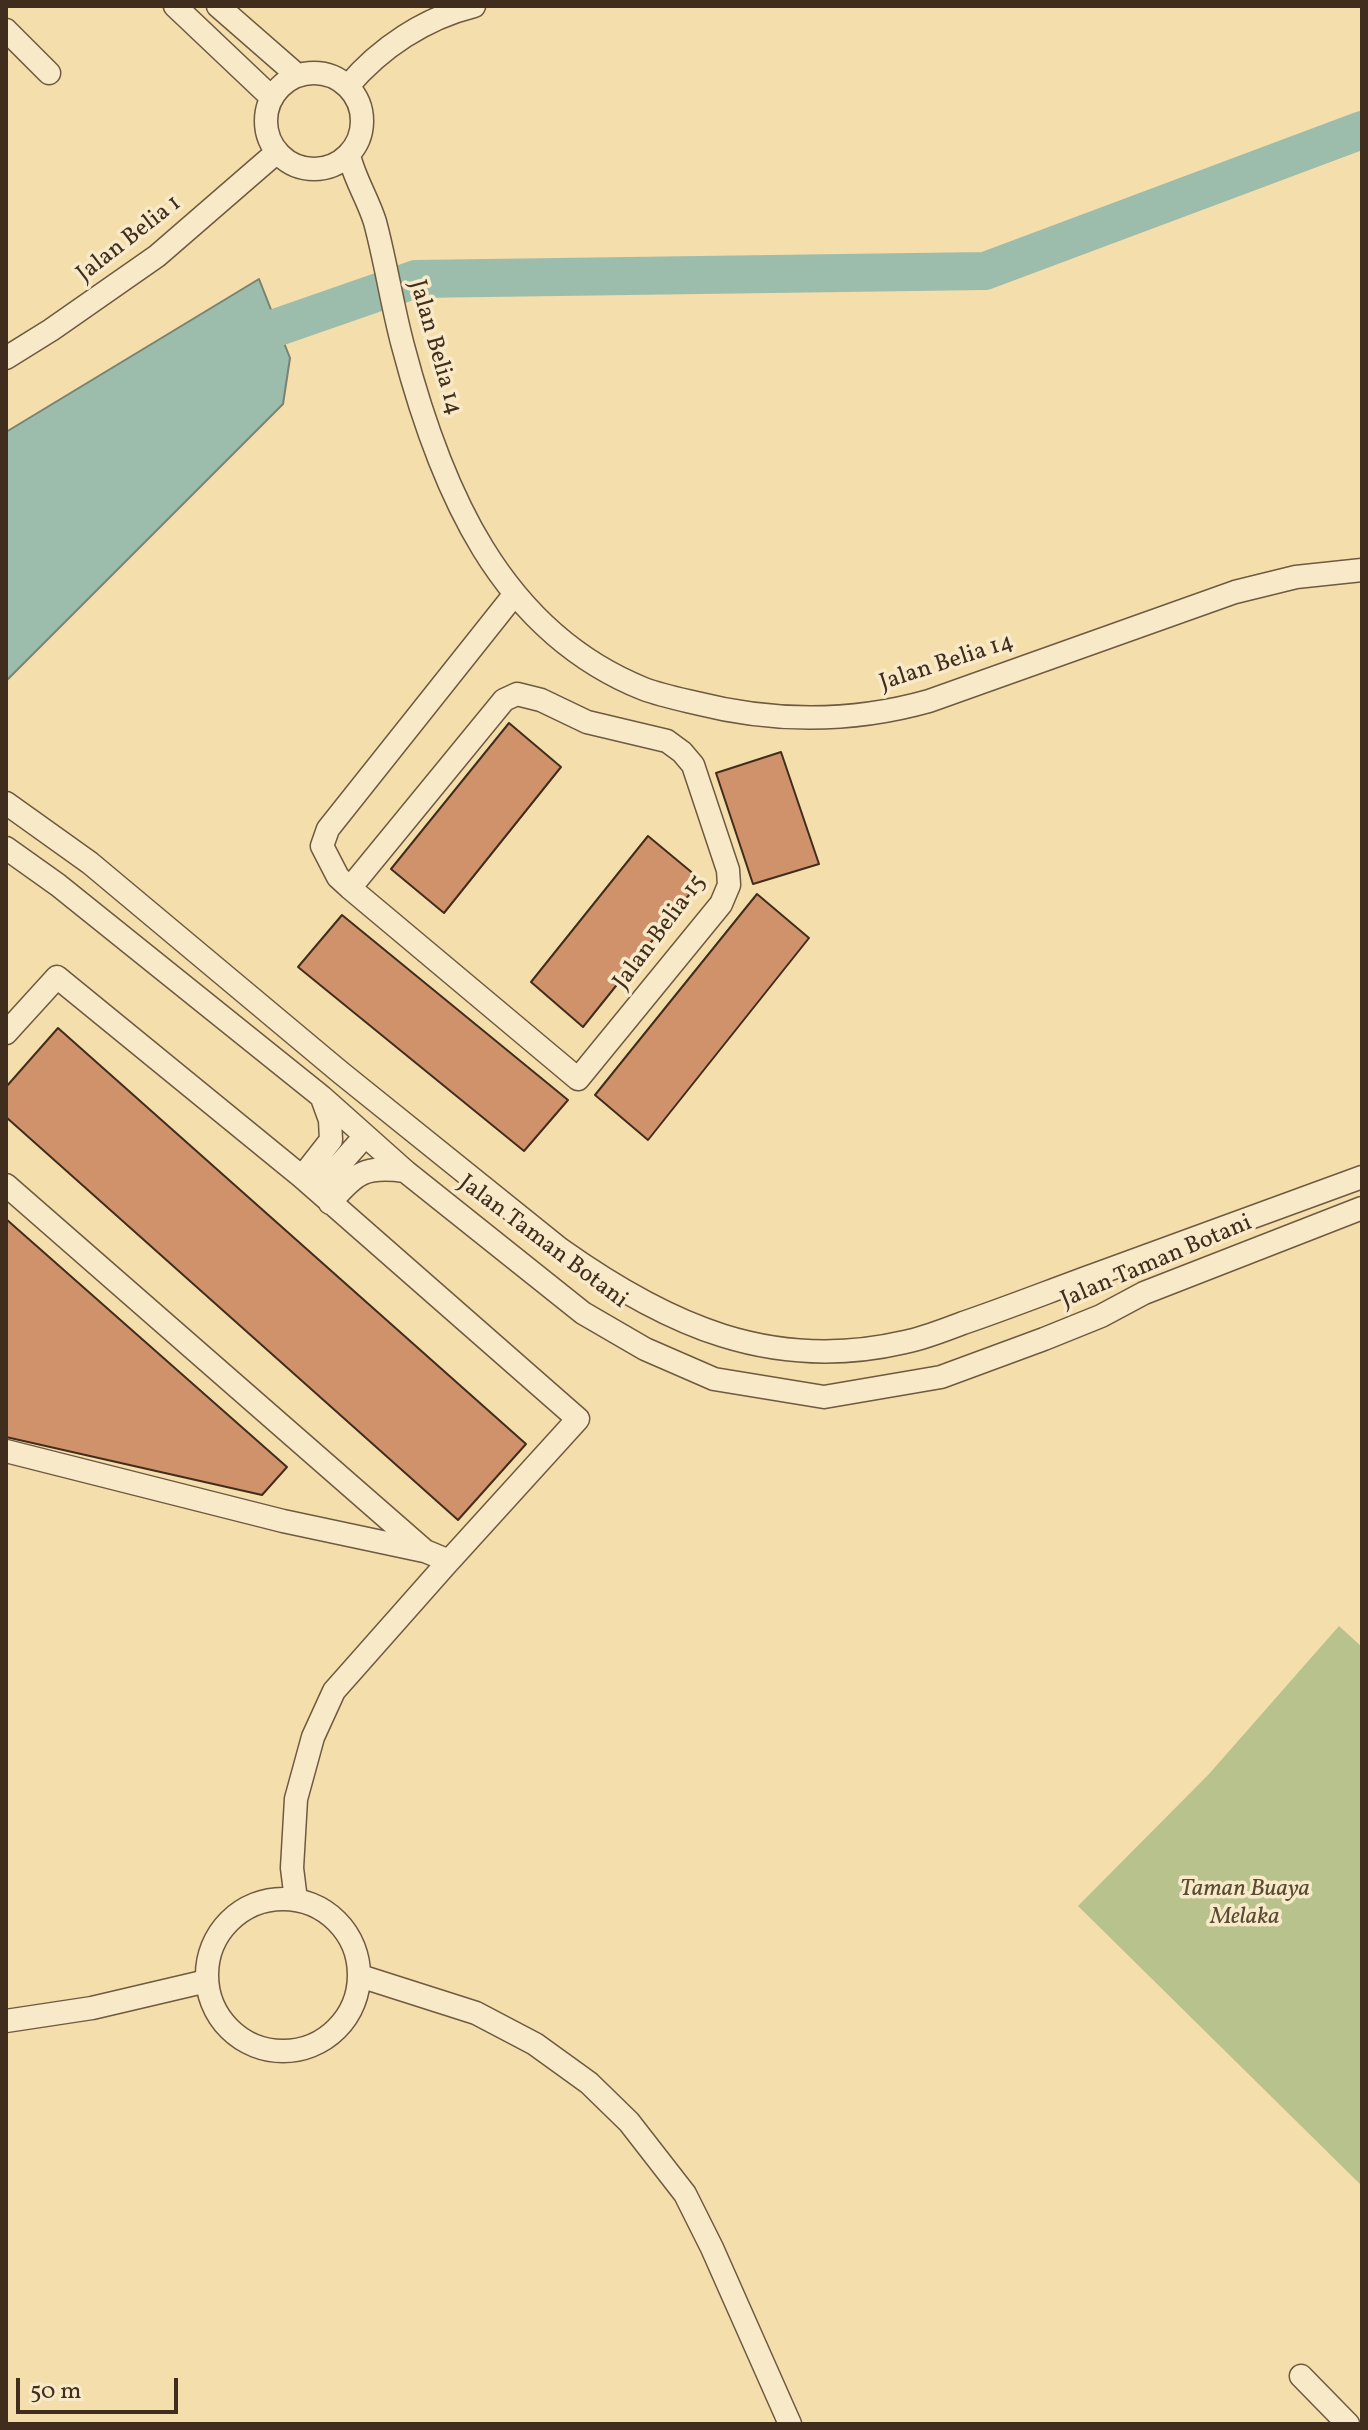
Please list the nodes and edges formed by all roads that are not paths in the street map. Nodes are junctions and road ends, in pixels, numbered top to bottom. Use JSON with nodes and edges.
{"nodes":[{"id":1,"x":175,"y":6,"type":"edge"},
{"id":2,"x":218,"y":6,"type":"edge"},
{"id":3,"x":474,"y":6,"type":"edge"},
{"id":4,"x":6,"y":30,"type":"edge"},
{"id":5,"x":49,"y":73,"type":"dead end"},
{"id":6,"x":297,"y":75,"type":"junction"},
{"id":7,"x":348,"y":86,"type":"junction"},
{"id":8,"x":271,"y":97,"type":"junction"},
{"id":9,"x":277,"y":152,"type":"junction"},
{"id":10,"x":349,"y":155,"type":"junction"},
{"id":11,"x":6,"y":358,"type":"edge"},
{"id":12,"x":1362,"y":570,"type":"edge"},
{"id":13,"x":514,"y":595,"type":"junction"},
{"id":14,"x":6,"y":803,"type":"edge"},
{"id":15,"x":6,"y":848,"type":"edge"},
{"id":16,"x":350,"y":888,"type":"junction"},
{"id":17,"x":6,"y":1033,"type":"edge"},
{"id":18,"x":340,"y":1072,"type":"junction"},
{"id":19,"x":322,"y":1097,"type":"junction"},
{"id":20,"x":365,"y":1136,"type":"junction"},
{"id":21,"x":405,"y":1171,"type":"junction"},
{"id":22,"x":1362,"y":1177,"type":"edge"},
{"id":23,"x":6,"y":1185,"type":"edge"},
{"id":24,"x":317,"y":1190,"type":"junction"},
{"id":25,"x":1362,"y":1208,"type":"edge"},
{"id":26,"x":6,"y":1451,"type":"edge"},
{"id":27,"x":425,"y":1551,"type":"junction"},
{"id":28,"x":449,"y":1561,"type":"junction"},
{"id":29,"x":296,"y":1900,"type":"junction"},
{"id":30,"x":360,"y":1976,"type":"junction"},
{"id":31,"x":207,"y":1981,"type":"junction"},
{"id":32,"x":6,"y":2021,"type":"edge"},
{"id":33,"x":1301,"y":2376,"type":"dead end"},
{"id":34,"x":790,"y":2424,"type":"edge"},
{"id":35,"x":1348,"y":2424,"type":"edge"}],
"edges":[{"from":1,"to":8,"type":"street"},
{"from":2,"to":6,"type":"street"},
{"from":3,"to":7,"type":"street"},
{"from":4,"to":5,"type":"street"},
{"from":6,"to":7,"type":"street"},
{"from":6,"to":8,"type":"street"},
{"from":7,"to":10,"type":"street"},
{"from":8,"to":9,"type":"street"},
{"from":9,"to":10,"type":"street"},
{"from":9,"to":11,"type":"street","name":"Jalan Belia 1"},
{"from":10,"to":13,"type":"street","name":"Jalan Belia 14"},
{"from":12,"to":13,"type":"street","name":"Jalan Belia 14"},
{"from":13,"to":16,"type":"street","name":"Jalan Belia 15"},
{"from":14,"to":18,"type":"street","name":"Jalan Taman Botani"},
{"from":15,"to":19,"type":"street","name":"Jalan Taman Botani"},
{"from":16,"to":16,"type":"street","name":"Jalan Belia 15"},
{"from":17,"to":24,"type":"street"},
{"from":18,"to":20,"type":"street"},
{"from":18,"to":22,"type":"street","name":"Jalan Taman Botani"},
{"from":19,"to":20,"type":"street","name":"Jalan Taman Botani"},
{"from":19,"to":24,"type":"street"},
{"from":20,"to":21,"type":"street","name":"Jalan Taman Botani"},
{"from":20,"to":24,"type":"street"},
{"from":21,"to":24,"type":"street"},
{"from":21,"to":25,"type":"street","name":"Jalan Taman Botani"},
{"from":23,"to":27,"type":"street"},
{"from":24,"to":28,"type":"street"},
{"from":26,"to":27,"type":"street"},
{"from":27,"to":28,"type":"street"},
{"from":28,"to":29,"type":"street"},
{"from":29,"to":30,"type":"street"},
{"from":29,"to":31,"type":"street"},
{"from":30,"to":31,"type":"street"},
{"from":30,"to":34,"type":"street"},
{"from":31,"to":32,"type":"street"},
{"from":33,"to":35,"type":"street"}]}
